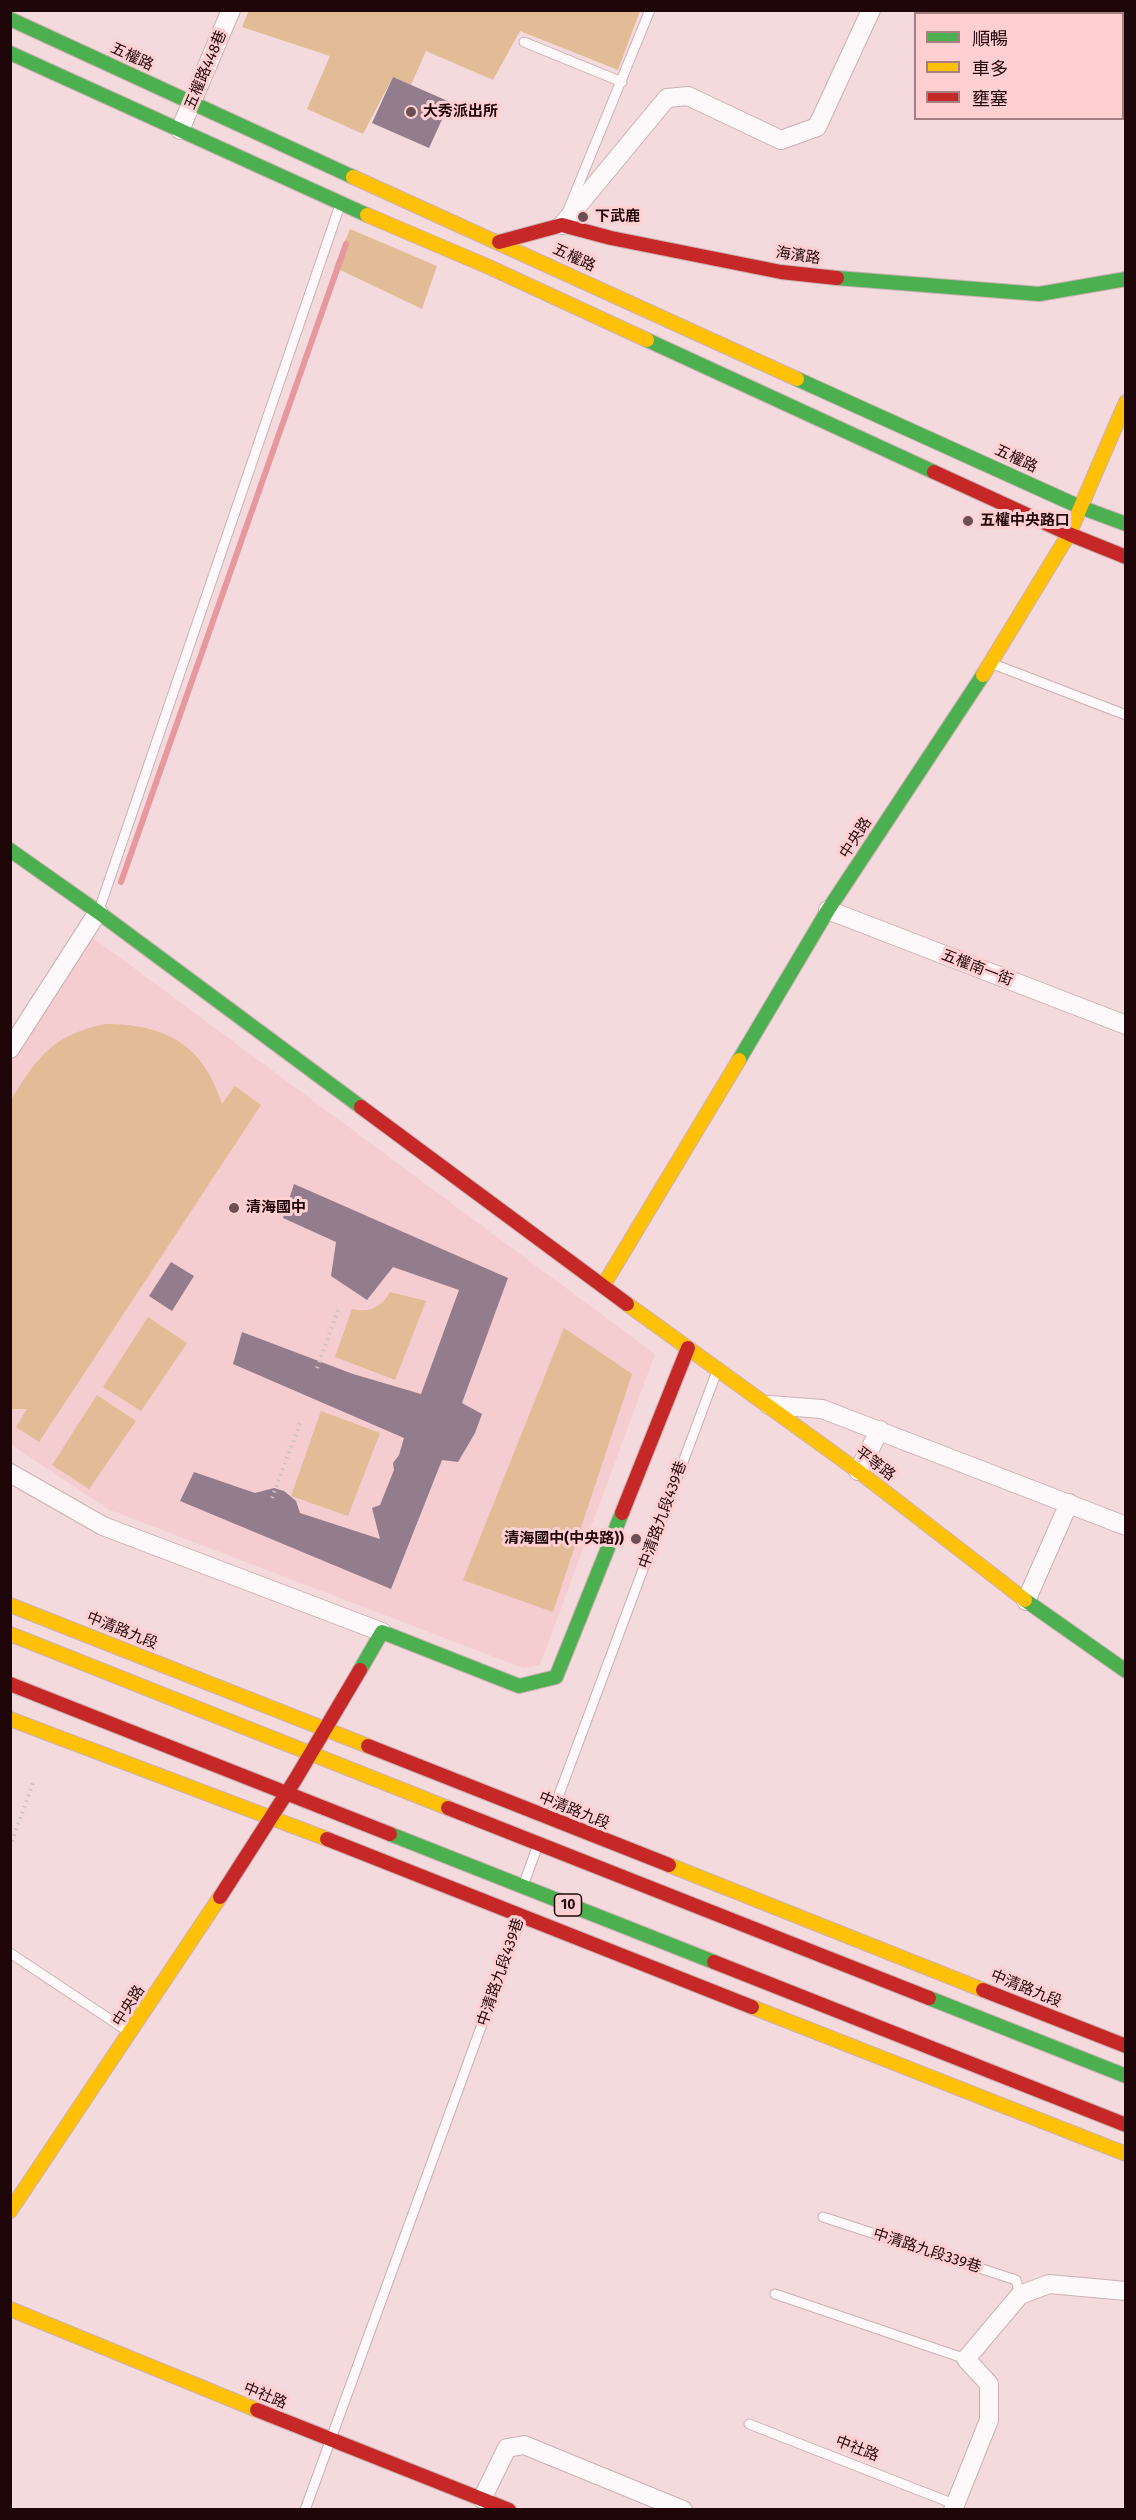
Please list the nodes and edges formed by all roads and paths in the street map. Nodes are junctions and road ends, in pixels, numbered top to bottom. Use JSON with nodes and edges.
{"nodes":[{"id":1,"x":231,"y":10,"type":"edge"},
{"id":2,"x":650,"y":10,"type":"edge"},
{"id":3,"x":871,"y":10,"type":"edge"},
{"id":4,"x":18,"y":20,"type":"edge"},
{"id":5,"x":524,"y":42,"type":"dead end"},
{"id":6,"x":10,"y":53,"type":"edge"},
{"id":7,"x":622,"y":82,"type":"junction"},
{"id":8,"x":192,"y":104,"type":"junction"},
{"id":9,"x":180,"y":130,"type":"junction"},
{"id":10,"x":340,"y":203,"type":"junction"},
{"id":11,"x":562,"y":225,"type":"junction"},
{"id":12,"x":499,"y":242,"type":"junction"},
{"id":13,"x":489,"y":267,"type":"junction"},
{"id":14,"x":1125,"y":279,"type":"edge"},
{"id":15,"x":1125,"y":402,"type":"edge"},
{"id":16,"x":1080,"y":507,"type":"junction"},
{"id":17,"x":1125,"y":524,"type":"edge"},
{"id":18,"x":1069,"y":534,"type":"junction"},
{"id":19,"x":1125,"y":557,"type":"edge"},
{"id":20,"x":991,"y":663,"type":"junction"},
{"id":21,"x":1125,"y":715,"type":"edge"},
{"id":22,"x":10,"y":850,"type":"edge"},
{"id":23,"x":828,"y":910,"type":"junction"},
{"id":24,"x":98,"y":912,"type":"junction"},
{"id":25,"x":1125,"y":1025,"type":"edge"},
{"id":26,"x":10,"y":1049,"type":"edge"},
{"id":27,"x":603,"y":1286,"type":"junction"},
{"id":28,"x":339,"y":1307,"type":"dead end"},
{"id":29,"x":688,"y":1348,"type":"junction"},
{"id":30,"x":317,"y":1368,"type":"dead end"},
{"id":31,"x":717,"y":1369,"type":"junction"},
{"id":32,"x":767,"y":1405,"type":"junction"},
{"id":33,"x":300,"y":1423,"type":"dead end"},
{"id":34,"x":880,"y":1430,"type":"junction"},
{"id":35,"x":858,"y":1471,"type":"junction"},
{"id":36,"x":10,"y":1473,"type":"edge"},
{"id":37,"x":272,"y":1498,"type":"dead end"},
{"id":38,"x":1069,"y":1503,"type":"junction"},
{"id":39,"x":1125,"y":1526,"type":"edge"},
{"id":40,"x":1026,"y":1601,"type":"junction"},
{"id":41,"x":10,"y":1605,"type":"edge"},
{"id":42,"x":382,"y":1632,"type":"junction"},
{"id":43,"x":10,"y":1634,"type":"edge"},
{"id":44,"x":1125,"y":1671,"type":"edge"},
{"id":45,"x":10,"y":1684,"type":"edge"},
{"id":46,"x":10,"y":1719,"type":"edge"},
{"id":47,"x":327,"y":1730,"type":"junction"},
{"id":48,"x":312,"y":1754,"type":"junction"},
{"id":49,"x":33,"y":1783,"type":"dead end"},
{"id":50,"x":288,"y":1793,"type":"junction"},
{"id":51,"x":270,"y":1817,"type":"junction"},
{"id":52,"x":544,"y":1832,"type":"junction"},
{"id":53,"x":10,"y":1847,"type":"edge"},
{"id":54,"x":522,"y":1902,"type":"junction"},
{"id":55,"x":10,"y":1953,"type":"edge"},
{"id":56,"x":131,"y":2033,"type":"junction"},
{"id":57,"x":1125,"y":2046,"type":"edge"},
{"id":58,"x":1125,"y":2076,"type":"edge"},
{"id":59,"x":1125,"y":2125,"type":"edge"},
{"id":60,"x":1125,"y":2154,"type":"edge"},
{"id":61,"x":10,"y":2211,"type":"edge"},
{"id":62,"x":823,"y":2217,"type":"dead end"},
{"id":63,"x":1125,"y":2291,"type":"edge"},
{"id":64,"x":775,"y":2294,"type":"dead end"},
{"id":65,"x":1020,"y":2295,"type":"junction"},
{"id":66,"x":10,"y":2309,"type":"edge"},
{"id":67,"x":966,"y":2359,"type":"junction"},
{"id":68,"x":749,"y":2424,"type":"dead end"},
{"id":69,"x":330,"y":2440,"type":"junction"},
{"id":70,"x":482,"y":2499,"type":"junction"},
{"id":71,"x":953,"y":2507,"type":"edge"},
{"id":72,"x":305,"y":2510,"type":"edge"},
{"id":73,"x":509,"y":2510,"type":"edge"},
{"id":74,"x":683,"y":2510,"type":"edge"}],
"edges":[{"from":1,"to":8,"type":"street","name":"五權路448巷"},
{"from":2,"to":7,"type":"lane"},
{"from":3,"to":11,"type":"street"},
{"from":4,"to":8,"type":"street","name":"五權路"},
{"from":5,"to":7,"type":"lane"},
{"from":6,"to":9,"type":"street"},
{"from":7,"to":11,"type":"lane"},
{"from":8,"to":9,"type":"street","name":"五權路448巷"},
{"from":8,"to":12,"type":"street","name":"五權路"},
{"from":9,"to":10,"type":"street"},
{"from":10,"to":13,"type":"street"},
{"from":10,"to":24,"type":"lane"},
{"from":11,"to":12,"type":"street","name":"海濱路"},
{"from":11,"to":14,"type":"street","name":"海濱路"},
{"from":12,"to":13,"type":"street"},
{"from":12,"to":16,"type":"street","name":"五權路"},
{"from":13,"to":18,"type":"street"},
{"from":15,"to":16,"type":"street","name":"中央路"},
{"from":16,"to":17,"type":"street","name":"五權路"},
{"from":16,"to":18,"type":"street","name":"中央路"},
{"from":18,"to":19,"type":"street"},
{"from":18,"to":20,"type":"street","name":"中央路"},
{"from":20,"to":21,"type":"lane"},
{"from":20,"to":23,"type":"street","name":"中央路"},
{"from":22,"to":24,"type":"street","name":"平等路"},
{"from":23,"to":25,"type":"street","name":"五權南一街"},
{"from":23,"to":27,"type":"street","name":"中央路"},
{"from":24,"to":26,"type":"street"},
{"from":24,"to":27,"type":"street","name":"平等路"},
{"from":27,"to":29,"type":"street","name":"平等路"},
{"from":28,"to":30,"type":"path"},
{"from":29,"to":31,"type":"street","name":"平等路"},
{"from":29,"to":42,"type":"street"},
{"from":31,"to":32,"type":"street","name":"平等路"},
{"from":31,"to":52,"type":"lane","name":"中清路九段439巷"},
{"from":32,"to":34,"type":"street"},
{"from":32,"to":35,"type":"street","name":"平等路"},
{"from":33,"to":37,"type":"path"},
{"from":34,"to":35,"type":"street"},
{"from":34,"to":38,"type":"street"},
{"from":35,"to":40,"type":"street","name":"平等路"},
{"from":36,"to":42,"type":"street"},
{"from":38,"to":39,"type":"street"},
{"from":38,"to":40,"type":"street"},
{"from":40,"to":44,"type":"street","name":"平等路"},
{"from":41,"to":47,"type":"street","name":"中清路九段"},
{"from":42,"to":47,"type":"street","name":"中央路"},
{"from":43,"to":48,"type":"street","name":"中清路九段"},
{"from":45,"to":50,"type":"street","number":"10"},
{"from":46,"to":51,"type":"street"},
{"from":47,"to":48,"type":"street","name":"中央路"},
{"from":47,"to":52,"type":"street","name":"中清路九段"},
{"from":48,"to":50,"type":"street","name":"中央路"},
{"from":48,"to":52,"type":"street","name":"中清路九段"},
{"from":49,"to":53,"type":"path"},
{"from":50,"to":51,"type":"street","name":"中央路"},
{"from":50,"to":54,"type":"street","number":"10"},
{"from":51,"to":54,"type":"street"},
{"from":51,"to":56,"type":"street","name":"中央路"},
{"from":52,"to":54,"type":"lane","name":"中清路九段439巷"},
{"from":52,"to":57,"type":"street","name":"中清路九段"},
{"from":52,"to":58,"type":"street","name":"中清路九段"},
{"from":54,"to":59,"type":"street","number":"10"},
{"from":54,"to":60,"type":"street"},
{"from":54,"to":69,"type":"lane","name":"中清路九段439巷"},
{"from":55,"to":56,"type":"lane"},
{"from":56,"to":61,"type":"street","name":"中央路"},
{"from":62,"to":65,"type":"lane","name":"中清路九段339巷"},
{"from":63,"to":65,"type":"street"},
{"from":64,"to":67,"type":"lane"},
{"from":65,"to":67,"type":"street"},
{"from":66,"to":69,"type":"street","name":"中社路"},
{"from":67,"to":71,"type":"street"},
{"from":68,"to":71,"type":"lane","name":"中社路"},
{"from":69,"to":70,"type":"street","name":"中社路"},
{"from":69,"to":72,"type":"lane","name":"中清路九段439巷"},
{"from":70,"to":73,"type":"street","name":"中社路"},
{"from":70,"to":74,"type":"street"}]}
